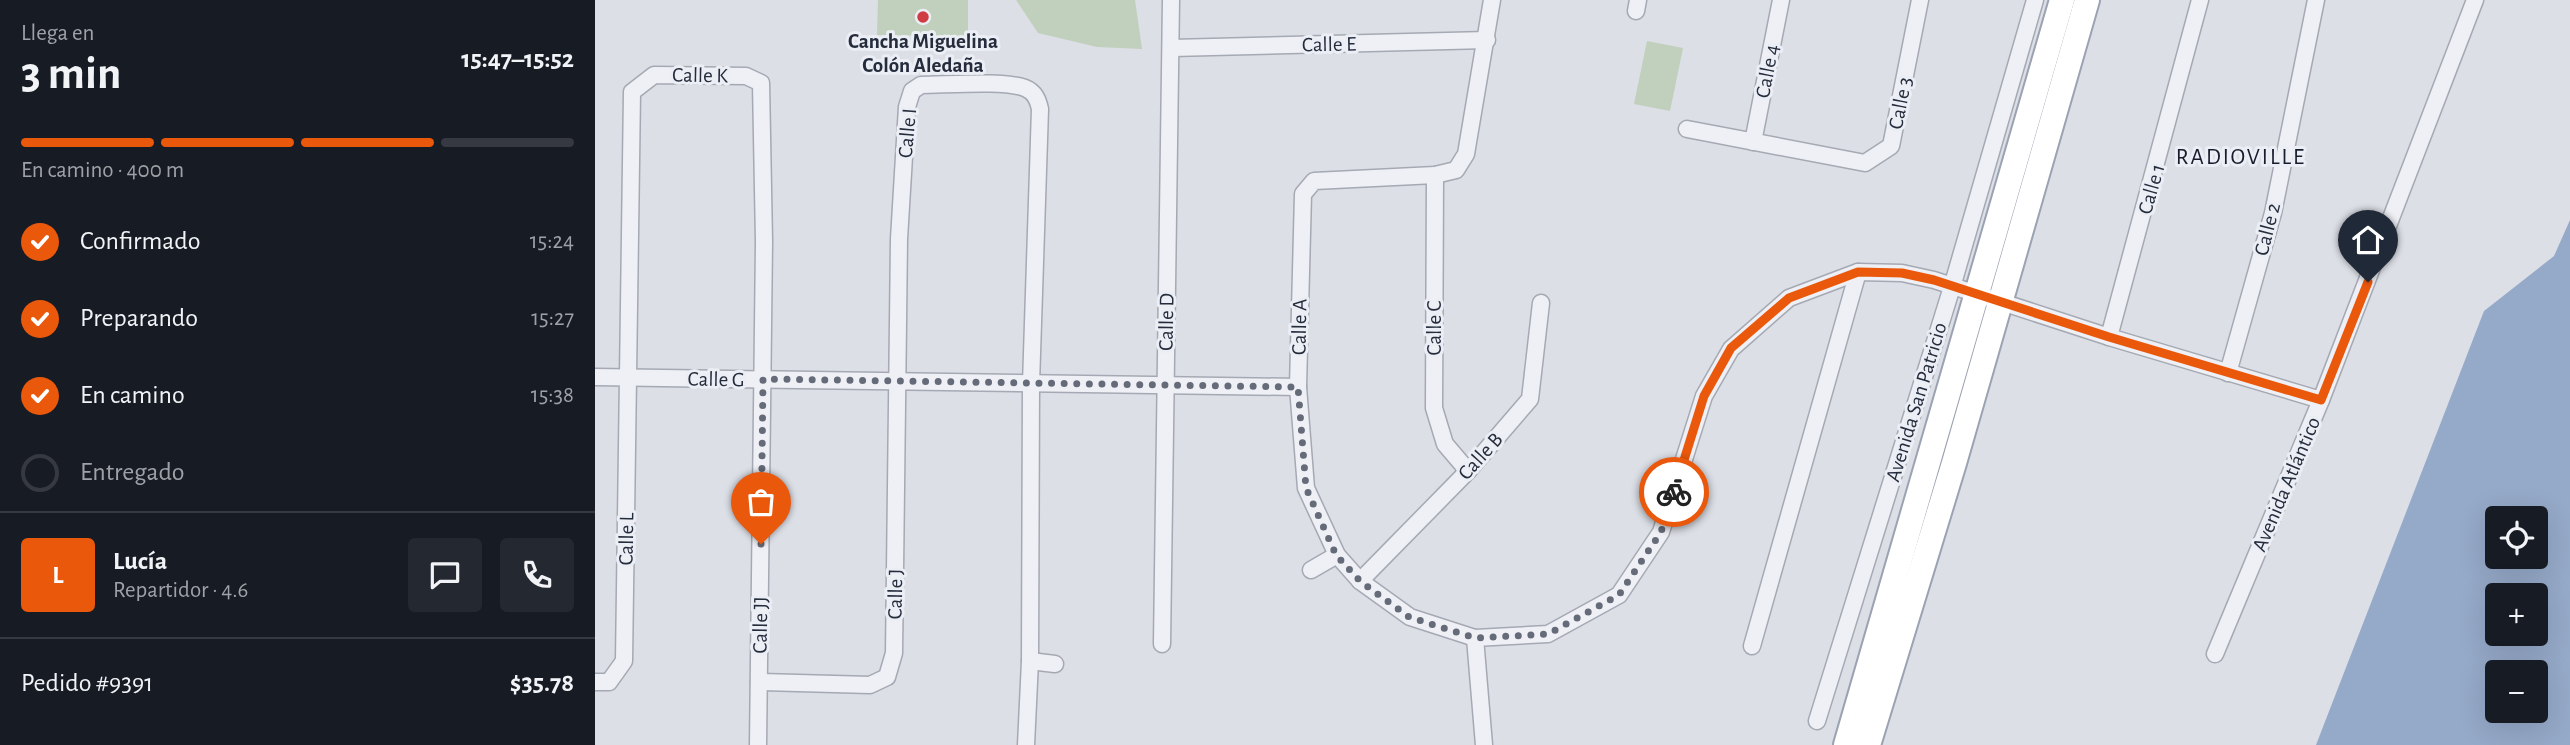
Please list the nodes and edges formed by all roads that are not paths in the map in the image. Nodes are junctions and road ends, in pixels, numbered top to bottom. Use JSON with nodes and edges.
{"nodes":[{"id":1,"x":1171,"y":0,"type":"edge"},
{"id":2,"x":1492,"y":0,"type":"edge"},
{"id":3,"x":1781,"y":0,"type":"edge"},
{"id":4,"x":1920,"y":0,"type":"edge"},
{"id":5,"x":2035,"y":0,"type":"edge"},
{"id":6,"x":2062,"y":0,"type":"edge"},
{"id":7,"x":2087,"y":0,"type":"edge"},
{"id":8,"x":2200,"y":0,"type":"edge"},
{"id":9,"x":2316,"y":0,"type":"edge"},
{"id":10,"x":2475,"y":0,"type":"edge"},
{"id":11,"x":1487,"y":40,"type":"junction"},
{"id":12,"x":1172,"y":48,"type":"junction"},
{"id":13,"x":1686,"y":129,"type":"dead end"},
{"id":14,"x":1753,"y":142,"type":"junction"},
{"id":15,"x":1435,"y":175,"type":"junction"},
{"id":16,"x":1858,"y":272,"type":"junction"},
{"id":17,"x":1963,"y":290,"type":"junction"},
{"id":18,"x":2001,"y":302,"type":"junction"},
{"id":19,"x":1541,"y":303,"type":"dead end"},
{"id":20,"x":2109,"y":337,"type":"junction"},
{"id":21,"x":2228,"y":373,"type":"junction"},
{"id":22,"x":595,"y":377,"type":"edge"},
{"id":23,"x":628,"y":378,"type":"junction"},
{"id":24,"x":763,"y":379,"type":"junction"},
{"id":25,"x":897,"y":381,"type":"junction"},
{"id":26,"x":1031,"y":384,"type":"junction"},
{"id":27,"x":1164,"y":384,"type":"junction"},
{"id":28,"x":1298,"y":387,"type":"junction"},
{"id":29,"x":2321,"y":400,"type":"junction"},
{"id":30,"x":1468,"y":471,"type":"junction"},
{"id":31,"x":1336,"y":555,"type":"junction"},
{"id":32,"x":1311,"y":570,"type":"dead end"},
{"id":33,"x":1360,"y":581,"type":"junction"},
{"id":34,"x":1475,"y":638,"type":"junction"},
{"id":35,"x":1162,"y":644,"type":"dead end"},
{"id":36,"x":1752,"y":646,"type":"dead end"},
{"id":37,"x":2215,"y":654,"type":"dead end"},
{"id":38,"x":1030,"y":661,"type":"junction"},
{"id":39,"x":1055,"y":664,"type":"dead end"},
{"id":40,"x":595,"y":682,"type":"edge"},
{"id":41,"x":759,"y":682,"type":"junction"},
{"id":42,"x":1817,"y":721,"type":"dead end"},
{"id":43,"x":758,"y":745,"type":"edge"},
{"id":44,"x":1026,"y":745,"type":"edge"},
{"id":45,"x":1484,"y":745,"type":"edge"},
{"id":46,"x":1846,"y":745,"type":"edge"},
{"id":47,"x":1868,"y":745,"type":"edge"}],
"edges":[{"from":1,"to":12,"type":"street","name":"Calle D"},
{"from":2,"to":11,"type":"street","name":"Calle A"},
{"from":3,"to":14,"type":"street","name":"Calle 4"},
{"from":4,"to":14,"type":"street","name":"Calle 3"},
{"from":5,"to":17,"type":"street","name":"Avenida San Patricio"},
{"from":6,"to":17,"type":"main road"},
{"from":7,"to":18,"type":"main road"},
{"from":8,"to":20,"type":"street","name":"Calle 1"},
{"from":9,"to":21,"type":"street","name":"Calle 2"},
{"from":10,"to":29,"type":"street","name":"Avenida Atlántico"},
{"from":11,"to":12,"type":"street","name":"Calle E"},
{"from":11,"to":15,"type":"street","name":"Calle A"},
{"from":12,"to":27,"type":"street","name":"Calle D"},
{"from":13,"to":14,"type":"street","name":"Calle 3"},
{"from":15,"to":28,"type":"street","name":"Calle A"},
{"from":15,"to":30,"type":"street","name":"Calle C"},
{"from":16,"to":17,"type":"street","name":"Calle A"},
{"from":16,"to":34,"type":"street","name":"Calle A"},
{"from":16,"to":36,"type":"street"},
{"from":17,"to":18,"type":"street","name":"Calle A"},
{"from":17,"to":42,"type":"street","name":"Avenida San Patricio"},
{"from":17,"to":46,"type":"main road"},
{"from":18,"to":20,"type":"street","name":"Calle A"},
{"from":18,"to":47,"type":"main road"},
{"from":19,"to":30,"type":"street","name":"Calle B"},
{"from":20,"to":21,"type":"street","name":"Calle A"},
{"from":21,"to":29,"type":"street","name":"Calle A"},
{"from":22,"to":23,"type":"street","name":"Calle G"},
{"from":23,"to":24,"type":"street","name":"Calle G"},
{"from":23,"to":24,"type":"street","name":"Calle K"},
{"from":23,"to":40,"type":"street","name":"Calle L"},
{"from":24,"to":25,"type":"street","name":"Calle G"},
{"from":24,"to":41,"type":"street","name":"Calle JJ"},
{"from":25,"to":26,"type":"street","name":"Calle G"},
{"from":25,"to":26,"type":"street","name":"Calle I"},
{"from":25,"to":41,"type":"street","name":"Calle J"},
{"from":26,"to":27,"type":"street","name":"Calle G"},
{"from":26,"to":38,"type":"street"},
{"from":27,"to":28,"type":"street","name":"Calle G"},
{"from":27,"to":35,"type":"street","name":"Calle D"},
{"from":28,"to":31,"type":"street","name":"Calle A"},
{"from":29,"to":37,"type":"street","name":"Avenida Atlántico"},
{"from":30,"to":33,"type":"street","name":"Calle B"},
{"from":31,"to":32,"type":"street"},
{"from":31,"to":33,"type":"street","name":"Calle A"},
{"from":33,"to":34,"type":"street","name":"Calle A"},
{"from":34,"to":45,"type":"street"},
{"from":38,"to":39,"type":"street"},
{"from":38,"to":44,"type":"street"},
{"from":41,"to":43,"type":"street","name":"Calle JJ"}]}
